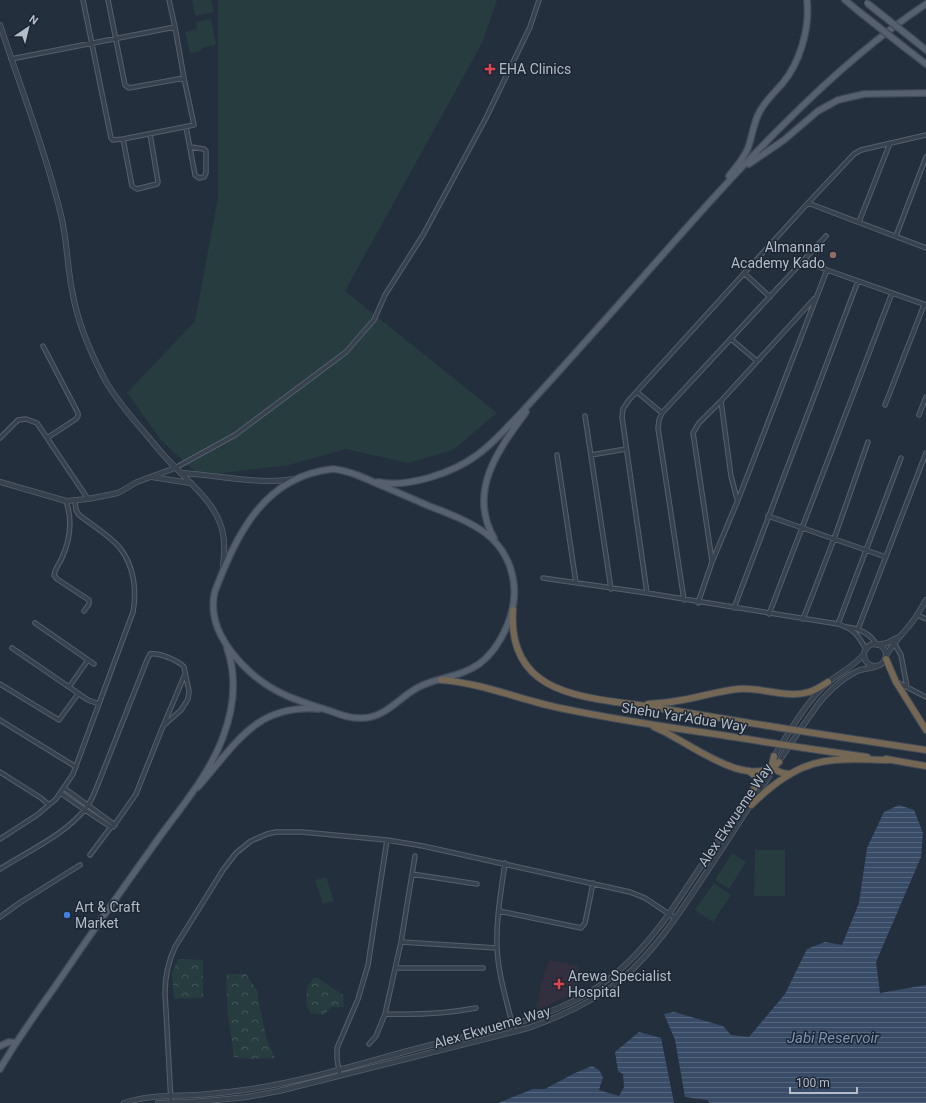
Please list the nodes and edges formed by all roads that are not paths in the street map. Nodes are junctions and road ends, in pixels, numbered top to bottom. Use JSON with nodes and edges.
{"nodes":[{"id":1,"x":83,"y":0,"type":"edge"},
{"id":2,"x":108,"y":0,"type":"edge"},
{"id":3,"x":170,"y":0,"type":"edge"},
{"id":4,"x":539,"y":0,"type":"edge"},
{"id":5,"x":808,"y":0,"type":"edge"},
{"id":6,"x":845,"y":0,"type":"edge"},
{"id":7,"x":865,"y":1,"type":"edge"},
{"id":8,"x":926,"y":4,"type":"edge"},
{"id":9,"x":0,"y":25,"type":"edge"},
{"id":10,"x":175,"y":27,"type":"junction"},
{"id":11,"x":115,"y":38,"type":"junction"},
{"id":12,"x":92,"y":43,"type":"junction"},
{"id":13,"x":926,"y":50,"type":"edge"},
{"id":14,"x":910,"y":52,"type":"junction"},
{"id":15,"x":11,"y":59,"type":"junction"},
{"id":16,"x":926,"y":60,"type":"edge"},
{"id":17,"x":926,"y":64,"type":"edge"},
{"id":18,"x":184,"y":78,"type":"junction"},
{"id":19,"x":926,"y":89,"type":"edge"},
{"id":20,"x":917,"y":93,"type":"junction"},
{"id":21,"x":926,"y":93,"type":"edge"},
{"id":22,"x":186,"y":127,"type":"junction"},
{"id":23,"x":150,"y":134,"type":"junction"},
{"id":24,"x":926,"y":135,"type":"edge"},
{"id":25,"x":123,"y":139,"type":"junction"},
{"id":26,"x":890,"y":143,"type":"junction"},
{"id":27,"x":191,"y":147,"type":"junction"},
{"id":28,"x":926,"y":157,"type":"edge"},
{"id":29,"x":739,"y":171,"type":"junction"},
{"id":30,"x":713,"y":199,"type":"junction"},
{"id":31,"x":808,"y":203,"type":"junction"},
{"id":32,"x":859,"y":222,"type":"junction"},
{"id":33,"x":826,"y":236,"type":"dead end"},
{"id":34,"x":896,"y":236,"type":"junction"},
{"id":35,"x":926,"y":248,"type":"edge"},
{"id":36,"x":804,"y":260,"type":"junction"},
{"id":37,"x":827,"y":270,"type":"junction"},
{"id":38,"x":744,"y":273,"type":"junction"},
{"id":39,"x":858,"y":281,"type":"junction"},
{"id":40,"x":892,"y":293,"type":"junction"},
{"id":41,"x":816,"y":296,"type":"junction"},
{"id":42,"x":770,"y":297,"type":"junction"},
{"id":43,"x":925,"y":305,"type":"edge"},
{"id":44,"x":731,"y":339,"type":"junction"},
{"id":45,"x":43,"y":346,"type":"dead end"},
{"id":46,"x":757,"y":361,"type":"junction"},
{"id":47,"x":637,"y":392,"type":"junction"},
{"id":48,"x":539,"y":394,"type":"junction"},
{"id":49,"x":926,"y":397,"type":"edge"},
{"id":50,"x":721,"y":401,"type":"junction"},
{"id":51,"x":885,"y":405,"type":"dead end"},
{"id":52,"x":662,"y":413,"type":"junction"},
{"id":53,"x":919,"y":415,"type":"dead end"},
{"id":54,"x":585,"y":416,"type":"dead end"},
{"id":55,"x":0,"y":438,"type":"edge"},
{"id":56,"x":47,"y":438,"type":"junction"},
{"id":57,"x":868,"y":442,"type":"dead end"},
{"id":58,"x":626,"y":449,"type":"junction"},
{"id":59,"x":926,"y":453,"type":"edge"},
{"id":60,"x":557,"y":455,"type":"dead end"},
{"id":61,"x":591,"y":455,"type":"junction"},
{"id":62,"x":901,"y":458,"type":"dead end"},
{"id":63,"x":175,"y":468,"type":"junction"},
{"id":64,"x":180,"y":473,"type":"junction"},
{"id":65,"x":150,"y":477,"type":"junction"},
{"id":66,"x":298,"y":478,"type":"junction"},
{"id":67,"x":366,"y":479,"type":"junction"},
{"id":68,"x":0,"y":482,"type":"edge"},
{"id":69,"x":190,"y":483,"type":"junction"},
{"id":70,"x":88,"y":499,"type":"junction"},
{"id":71,"x":738,"y":500,"type":"junction"},
{"id":72,"x":66,"y":501,"type":"junction"},
{"id":73,"x":75,"y":501,"type":"junction"},
{"id":74,"x":768,"y":516,"type":"junction"},
{"id":75,"x":802,"y":528,"type":"junction"},
{"id":76,"x":834,"y":539,"type":"junction"},
{"id":77,"x":498,"y":545,"type":"junction"},
{"id":78,"x":866,"y":551,"type":"junction"},
{"id":79,"x":886,"y":557,"type":"junction"},
{"id":80,"x":712,"y":562,"type":"junction"},
{"id":81,"x":224,"y":568,"type":"junction"},
{"id":82,"x":543,"y":578,"type":"dead end"},
{"id":83,"x":576,"y":583,"type":"junction"},
{"id":84,"x":611,"y":589,"type":"junction"},
{"id":85,"x":647,"y":594,"type":"junction"},
{"id":86,"x":684,"y":600,"type":"junction"},
{"id":87,"x":926,"y":600,"type":"edge"},
{"id":88,"x":698,"y":603,"type":"junction"},
{"id":89,"x":734,"y":608,"type":"junction"},
{"id":90,"x":513,"y":610,"type":"junction"},
{"id":91,"x":84,"y":611,"type":"dead end"},
{"id":92,"x":770,"y":614,"type":"junction"},
{"id":93,"x":917,"y":615,"type":"junction"},
{"id":94,"x":803,"y":619,"type":"junction"},
{"id":95,"x":926,"y":619,"type":"edge"},
{"id":96,"x":35,"y":623,"type":"dead end"},
{"id":97,"x":838,"y":624,"type":"junction"},
{"id":98,"x":844,"y":627,"type":"junction"},
{"id":99,"x":858,"y":629,"type":"junction"},
{"id":100,"x":898,"y":637,"type":"junction"},
{"id":101,"x":224,"y":641,"type":"junction"},
{"id":102,"x":894,"y":643,"type":"junction"},
{"id":103,"x":877,"y":645,"type":"junction"},
{"id":104,"x":12,"y":648,"type":"dead end"},
{"id":105,"x":865,"y":652,"type":"junction"},
{"id":106,"x":886,"y":658,"type":"junction"},
{"id":107,"x":88,"y":660,"type":"junction"},
{"id":108,"x":94,"y":664,"type":"dead end"},
{"id":109,"x":875,"y":666,"type":"junction"},
{"id":110,"x":185,"y":673,"type":"junction"},
{"id":111,"x":441,"y":680,"type":"junction"},
{"id":112,"x":828,"y":682,"type":"junction"},
{"id":113,"x":896,"y":682,"type":"junction"},
{"id":114,"x":0,"y":684,"type":"edge"},
{"id":115,"x":69,"y":687,"type":"junction"},
{"id":116,"x":907,"y":687,"type":"junction"},
{"id":117,"x":78,"y":694,"type":"junction"},
{"id":118,"x":926,"y":697,"type":"edge"},
{"id":119,"x":99,"y":704,"type":"junction"},
{"id":120,"x":634,"y":704,"type":"junction"},
{"id":121,"x":328,"y":710,"type":"junction"},
{"id":122,"x":0,"y":720,"type":"edge"},
{"id":123,"x":644,"y":723,"type":"junction"},
{"id":124,"x":163,"y":726,"type":"junction"},
{"id":125,"x":926,"y":730,"type":"edge"},
{"id":126,"x":926,"y":750,"type":"edge"},
{"id":127,"x":774,"y":756,"type":"junction"},
{"id":128,"x":889,"y":760,"type":"junction"},
{"id":129,"x":779,"y":762,"type":"joint"},
{"id":130,"x":926,"y":766,"type":"edge"},
{"id":131,"x":76,"y":767,"type":"junction"},
{"id":132,"x":774,"y":768,"type":"junction"},
{"id":133,"x":766,"y":770,"type":"junction"},
{"id":134,"x":749,"y":771,"type":"junction"},
{"id":135,"x":0,"y":772,"type":"edge"},
{"id":136,"x":790,"y":774,"type":"junction"},
{"id":137,"x":64,"y":788,"type":"junction"},
{"id":138,"x":754,"y":789,"type":"junction"},
{"id":139,"x":61,"y":793,"type":"junction"},
{"id":140,"x":184,"y":804,"type":"junction"},
{"id":141,"x":49,"y":805,"type":"junction"},
{"id":142,"x":751,"y":805,"type":"junction"},
{"id":143,"x":86,"y":807,"type":"junction"},
{"id":144,"x":115,"y":824,"type":"junction"},
{"id":145,"x":111,"y":827,"type":"junction"},
{"id":146,"x":0,"y":839,"type":"edge"},
{"id":147,"x":387,"y":840,"type":"junction"},
{"id":148,"x":90,"y":855,"type":"dead end"},
{"id":149,"x":415,"y":856,"type":"dead end"},
{"id":150,"x":505,"y":864,"type":"junction"},
{"id":151,"x":80,"y":865,"type":"dead end"},
{"id":152,"x":0,"y":869,"type":"edge"},
{"id":153,"x":412,"y":874,"type":"junction"},
{"id":154,"x":593,"y":883,"type":"junction"},
{"id":155,"x":477,"y":884,"type":"dead end"},
{"id":156,"x":499,"y":911,"type":"junction"},
{"id":157,"x":669,"y":914,"type":"junction"},
{"id":158,"x":0,"y":917,"type":"edge"},
{"id":159,"x":675,"y":918,"type":"junction"},
{"id":160,"x":401,"y":942,"type":"junction"},
{"id":161,"x":497,"y":948,"type":"junction"},
{"id":162,"x":395,"y":968,"type":"junction"},
{"id":163,"x":483,"y":968,"type":"dead end"},
{"id":164,"x":476,"y":1008,"type":"dead end"},
{"id":165,"x":385,"y":1014,"type":"junction"},
{"id":166,"x":512,"y":1024,"type":"junction"},
{"id":167,"x":514,"y":1032,"type":"junction"},
{"id":168,"x":16,"y":1043,"type":"junction"},
{"id":169,"x":369,"y":1044,"type":"dead end"},
{"id":170,"x":0,"y":1046,"type":"edge"},
{"id":171,"x":0,"y":1069,"type":"edge"},
{"id":172,"x":339,"y":1069,"type":"junction"},
{"id":173,"x":340,"y":1076,"type":"junction"},
{"id":174,"x":170,"y":1096,"type":"junction"},
{"id":175,"x":171,"y":1102,"type":"edge"},
{"id":176,"x":124,"y":1103,"type":"edge"},
{"id":177,"x":158,"y":1103,"type":"edge"}],
"edges":[{"from":1,"to":12,"type":"street"},
{"from":2,"to":11,"type":"street"},
{"from":3,"to":10,"type":"street"},
{"from":4,"to":63,"type":"street"},
{"from":5,"to":30,"type":"main road"},
{"from":6,"to":14,"type":"main road","bridge":true},
{"from":7,"to":13,"type":"main road","bridge":true},
{"from":8,"to":29,"type":"main road"},
{"from":9,"to":15,"type":"street"},
{"from":10,"to":11,"type":"street"},
{"from":10,"to":18,"type":"street"},
{"from":11,"to":12,"type":"street"},
{"from":11,"to":18,"type":"street"},
{"from":12,"to":15,"type":"street"},
{"from":12,"to":25,"type":"street"},
{"from":14,"to":16,"type":"main road"},
{"from":14,"to":17,"type":"main road"},
{"from":15,"to":63,"type":"street"},
{"from":18,"to":22,"type":"street"},
{"from":19,"to":20,"type":"main road"},
{"from":20,"to":21,"type":"main road"},
{"from":20,"to":29,"type":"main road"},
{"from":22,"to":23,"type":"street"},
{"from":22,"to":27,"type":"street"},
{"from":23,"to":25,"type":"street"},
{"from":23,"to":25,"type":"street"},
{"from":24,"to":26,"type":"street"},
{"from":26,"to":31,"type":"street"},
{"from":26,"to":32,"type":"street"},
{"from":27,"to":27,"type":"street"},
{"from":28,"to":34,"type":"street"},
{"from":29,"to":30,"type":"main road"},
{"from":30,"to":48,"type":"main road"},
{"from":31,"to":32,"type":"street"},
{"from":31,"to":38,"type":"street"},
{"from":32,"to":34,"type":"street"},
{"from":33,"to":36,"type":"street"},
{"from":34,"to":35,"type":"street"},
{"from":36,"to":37,"type":"street"},
{"from":36,"to":42,"type":"street"},
{"from":37,"to":39,"type":"street"},
{"from":37,"to":41,"type":"street"},
{"from":38,"to":42,"type":"street"},
{"from":38,"to":47,"type":"street"},
{"from":39,"to":40,"type":"street"},
{"from":39,"to":74,"type":"street"},
{"from":40,"to":43,"type":"street"},
{"from":40,"to":75,"type":"street"},
{"from":41,"to":46,"type":"street"},
{"from":41,"to":71,"type":"street"},
{"from":42,"to":44,"type":"street"},
{"from":43,"to":51,"type":"street"},
{"from":44,"to":46,"type":"street"},
{"from":44,"to":52,"type":"street"},
{"from":45,"to":56,"type":"street"},
{"from":46,"to":50,"type":"street"},
{"from":47,"to":52,"type":"street"},
{"from":47,"to":58,"type":"street"},
{"from":48,"to":67,"type":"main road"},
{"from":48,"to":77,"type":"main road"},
{"from":49,"to":53,"type":"street"},
{"from":50,"to":71,"type":"street"},
{"from":50,"to":80,"type":"street"},
{"from":52,"to":86,"type":"street"},
{"from":54,"to":61,"type":"street"},
{"from":55,"to":56,"type":"street"},
{"from":56,"to":70,"type":"street"},
{"from":57,"to":76,"type":"street"},
{"from":58,"to":61,"type":"street"},
{"from":58,"to":85,"type":"street"},
{"from":59,"to":79,"type":"street"},
{"from":60,"to":83,"type":"street"},
{"from":61,"to":84,"type":"street"},
{"from":62,"to":78,"type":"street"},
{"from":63,"to":64,"type":"street"},
{"from":63,"to":65,"type":"street"},
{"from":64,"to":66,"type":"street"},
{"from":64,"to":69,"type":"street"},
{"from":65,"to":69,"type":"street"},
{"from":65,"to":70,"type":"street"},
{"from":66,"to":67,"type":"main road"},
{"from":66,"to":81,"type":"main road"},
{"from":67,"to":77,"type":"main road"},
{"from":68,"to":72,"type":"street"},
{"from":69,"to":81,"type":"street"},
{"from":70,"to":73,"type":"street"},
{"from":71,"to":80,"type":"street"},
{"from":72,"to":73,"type":"street"},
{"from":72,"to":91,"type":"street"},
{"from":73,"to":119,"type":"street"},
{"from":74,"to":75,"type":"street"},
{"from":74,"to":89,"type":"street"},
{"from":75,"to":76,"type":"street"},
{"from":75,"to":92,"type":"street"},
{"from":76,"to":78,"type":"street"},
{"from":76,"to":94,"type":"street"},
{"from":77,"to":90,"type":"main road"},
{"from":78,"to":79,"type":"street"},
{"from":78,"to":97,"type":"street"},
{"from":79,"to":99,"type":"street"},
{"from":80,"to":88,"type":"street"},
{"from":81,"to":101,"type":"main road"},
{"from":82,"to":83,"type":"street"},
{"from":83,"to":84,"type":"street"},
{"from":84,"to":85,"type":"street"},
{"from":85,"to":86,"type":"street"},
{"from":86,"to":88,"type":"street"},
{"from":87,"to":93,"type":"street"},
{"from":88,"to":89,"type":"street"},
{"from":89,"to":92,"type":"street"},
{"from":90,"to":111,"type":"main road"},
{"from":90,"to":120,"type":"highway","name":"Shehu Yar'Adua Way"},
{"from":92,"to":94,"type":"street"},
{"from":93,"to":95,"type":"street"},
{"from":93,"to":100,"type":"street"},
{"from":94,"to":97,"type":"street"},
{"from":96,"to":107,"type":"street"},
{"from":97,"to":98,"type":"street"},
{"from":98,"to":99,"type":"street"},
{"from":98,"to":105,"type":"street"},
{"from":99,"to":103,"type":"street"},
{"from":100,"to":102,"type":"street"},
{"from":100,"to":103,"type":"street"},
{"from":101,"to":121,"type":"main road"},
{"from":101,"to":140,"type":"main road"},
{"from":102,"to":106,"type":"street"},
{"from":102,"to":116,"type":"street"},
{"from":103,"to":105,"type":"street"},
{"from":103,"to":106,"type":"street"},
{"from":104,"to":115,"type":"street"},
{"from":105,"to":109,"type":"street"},
{"from":105,"to":112,"type":"street","name":"Alex Ekwueme Way"},
{"from":106,"to":109,"type":"street"},
{"from":106,"to":113,"type":"highway"},
{"from":107,"to":108,"type":"street"},
{"from":107,"to":115,"type":"street"},
{"from":109,"to":129,"type":"street","name":"Alex Ekwueme Way"},
{"from":110,"to":124,"type":"street"},
{"from":110,"to":124,"type":"street"},
{"from":110,"to":143,"type":"street"},
{"from":111,"to":121,"type":"main road"},
{"from":111,"to":123,"type":"highway","name":"Shehu Yar'Adua Way"},
{"from":112,"to":120,"type":"highway"},
{"from":112,"to":127,"type":"street","name":"Alex Ekwueme Way"},
{"from":113,"to":116,"type":"street"},
{"from":113,"to":125,"type":"highway"},
{"from":114,"to":117,"type":"street"},
{"from":115,"to":117,"type":"street"},
{"from":116,"to":118,"type":"street"},
{"from":117,"to":119,"type":"street"},
{"from":119,"to":131,"type":"street"},
{"from":120,"to":126,"type":"highway","name":"Shehu Yar'Adua Way","bridge":true},
{"from":121,"to":140,"type":"main road"},
{"from":122,"to":131,"type":"street"},
{"from":123,"to":128,"type":"highway","name":"Shehu Yar'Adua Way","bridge":true},
{"from":123,"to":134,"type":"highway"},
{"from":124,"to":144,"type":"street"},
{"from":127,"to":132,"type":"highway"},
{"from":127,"to":133,"type":"street","name":"Alex Ekwueme Way"},
{"from":128,"to":130,"type":"highway","name":"Shehu Yar'Adua Way"},
{"from":128,"to":136,"type":"highway"},
{"from":129,"to":132,"type":"highway"},
{"from":131,"to":137,"type":"street"},
{"from":132,"to":133,"type":"highway"},
{"from":132,"to":136,"type":"highway"},
{"from":132,"to":142,"type":"street","name":"Alex Ekwueme Way"},
{"from":133,"to":134,"type":"highway"},
{"from":133,"to":138,"type":"street","name":"Alex Ekwueme Way"},
{"from":134,"to":138,"type":"highway"},
{"from":135,"to":141,"type":"street"},
{"from":136,"to":142,"type":"highway"},
{"from":137,"to":139,"type":"street"},
{"from":137,"to":143,"type":"street"},
{"from":138,"to":157,"type":"street","name":"Alex Ekwueme Way"},
{"from":139,"to":141,"type":"street"},
{"from":139,"to":143,"type":"street"},
{"from":140,"to":168,"type":"main road"},
{"from":141,"to":146,"type":"street"},
{"from":142,"to":159,"type":"street","name":"Alex Ekwueme Way"},
{"from":143,"to":144,"type":"street"},
{"from":143,"to":145,"type":"street"},
{"from":143,"to":152,"type":"street"},
{"from":144,"to":145,"type":"street"},
{"from":145,"to":148,"type":"street"},
{"from":147,"to":150,"type":"street"},
{"from":147,"to":172,"type":"street"},
{"from":147,"to":174,"type":"street"},
{"from":149,"to":153,"type":"street"},
{"from":150,"to":154,"type":"street"},
{"from":150,"to":156,"type":"street"},
{"from":151,"to":158,"type":"street"},
{"from":153,"to":155,"type":"street"},
{"from":153,"to":160,"type":"street"},
{"from":154,"to":156,"type":"street"},
{"from":154,"to":157,"type":"street"},
{"from":156,"to":161,"type":"street"},
{"from":157,"to":159,"type":"street"},
{"from":157,"to":166,"type":"street","name":"Alex Ekwueme Way"},
{"from":159,"to":167,"type":"street","name":"Alex Ekwueme Way"},
{"from":160,"to":161,"type":"street"},
{"from":160,"to":162,"type":"street"},
{"from":161,"to":166,"type":"street"},
{"from":162,"to":163,"type":"street"},
{"from":162,"to":165,"type":"street"},
{"from":164,"to":165,"type":"street"},
{"from":165,"to":169,"type":"street"},
{"from":166,"to":167,"type":"street"},
{"from":166,"to":172,"type":"street","name":"Alex Ekwueme Way"},
{"from":167,"to":173,"type":"street","name":"Alex Ekwueme Way"},
{"from":168,"to":170,"type":"main road"},
{"from":168,"to":171,"type":"main road"},
{"from":172,"to":173,"type":"street"},
{"from":172,"to":174,"type":"street","name":"Alex Ekwueme Way"},
{"from":173,"to":175,"type":"street","name":"Alex Ekwueme Way"},
{"from":174,"to":175,"type":"street"},
{"from":174,"to":176,"type":"street","name":"Alex Ekwueme Way"},
{"from":175,"to":177,"type":"street","name":"Alex Ekwueme Way"}]}
